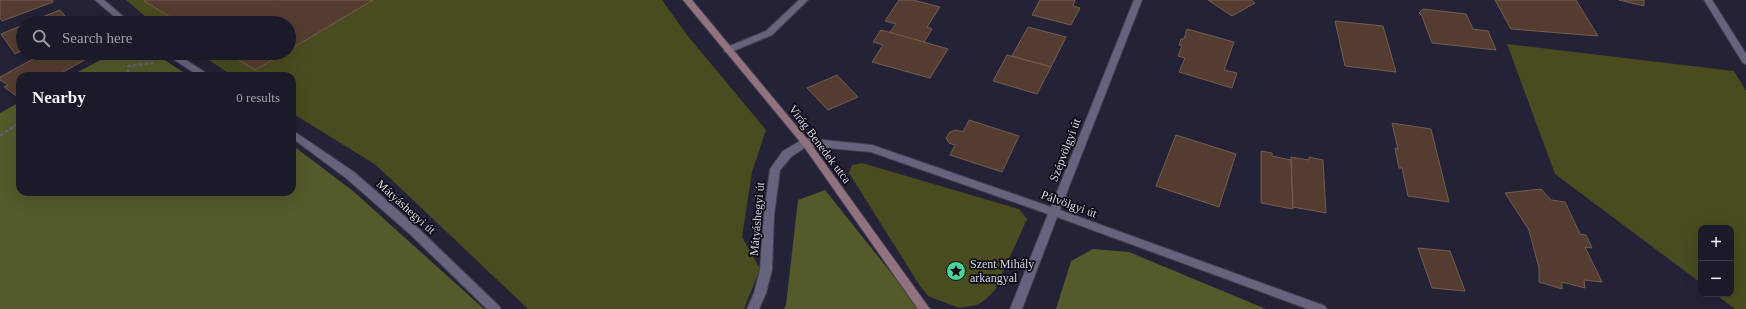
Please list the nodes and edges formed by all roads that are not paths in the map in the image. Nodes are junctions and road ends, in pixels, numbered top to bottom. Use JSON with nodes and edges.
{"nodes":[{"id":1,"x":99,"y":0,"type":"edge"},
{"id":2,"x":688,"y":0,"type":"edge"},
{"id":3,"x":804,"y":0,"type":"edge"},
{"id":4,"x":1138,"y":0,"type":"edge"},
{"id":5,"x":1708,"y":0,"type":"edge"},
{"id":6,"x":118,"y":16,"type":"edge"},
{"id":7,"x":728,"y":50,"type":"junction"},
{"id":8,"x":180,"y":60,"type":"edge"},
{"id":9,"x":1746,"y":60,"type":"edge"},
{"id":10,"x":200,"y":72,"type":"edge"},
{"id":11,"x":296,"y":136,"type":"edge"},
{"id":12,"x":805,"y":142,"type":"junction"},
{"id":13,"x":1054,"y":212,"type":"junction"},
{"id":14,"x":495,"y":309,"type":"edge"},
{"id":15,"x":753,"y":309,"type":"edge"},
{"id":16,"x":924,"y":309,"type":"edge"},
{"id":17,"x":1016,"y":309,"type":"edge"},
{"id":18,"x":1321,"y":309,"type":"edge"}],
"edges":[{"from":1,"to":6,"type":"street"},
{"from":2,"to":7,"type":"street","name":"Virág Benedek utca"},
{"from":3,"to":7,"type":"street"},
{"from":4,"to":13,"type":"street","name":"Szépvölgyi út"},
{"from":5,"to":9,"type":"street"},
{"from":7,"to":12,"type":"street","name":"Virág Benedek utca"},
{"from":8,"to":10,"type":"street"},
{"from":11,"to":14,"type":"street","name":"Mátyáshegyi út"},
{"from":12,"to":13,"type":"street","name":"Pálvölgyi út"},
{"from":12,"to":15,"type":"street","name":"Mátyáshegyi út"},
{"from":12,"to":16,"type":"street","name":"Virág Benedek utca"},
{"from":13,"to":17,"type":"street","name":"Szépvölgyi út"},
{"from":13,"to":18,"type":"street","name":"Pálvölgyi út"}]}
